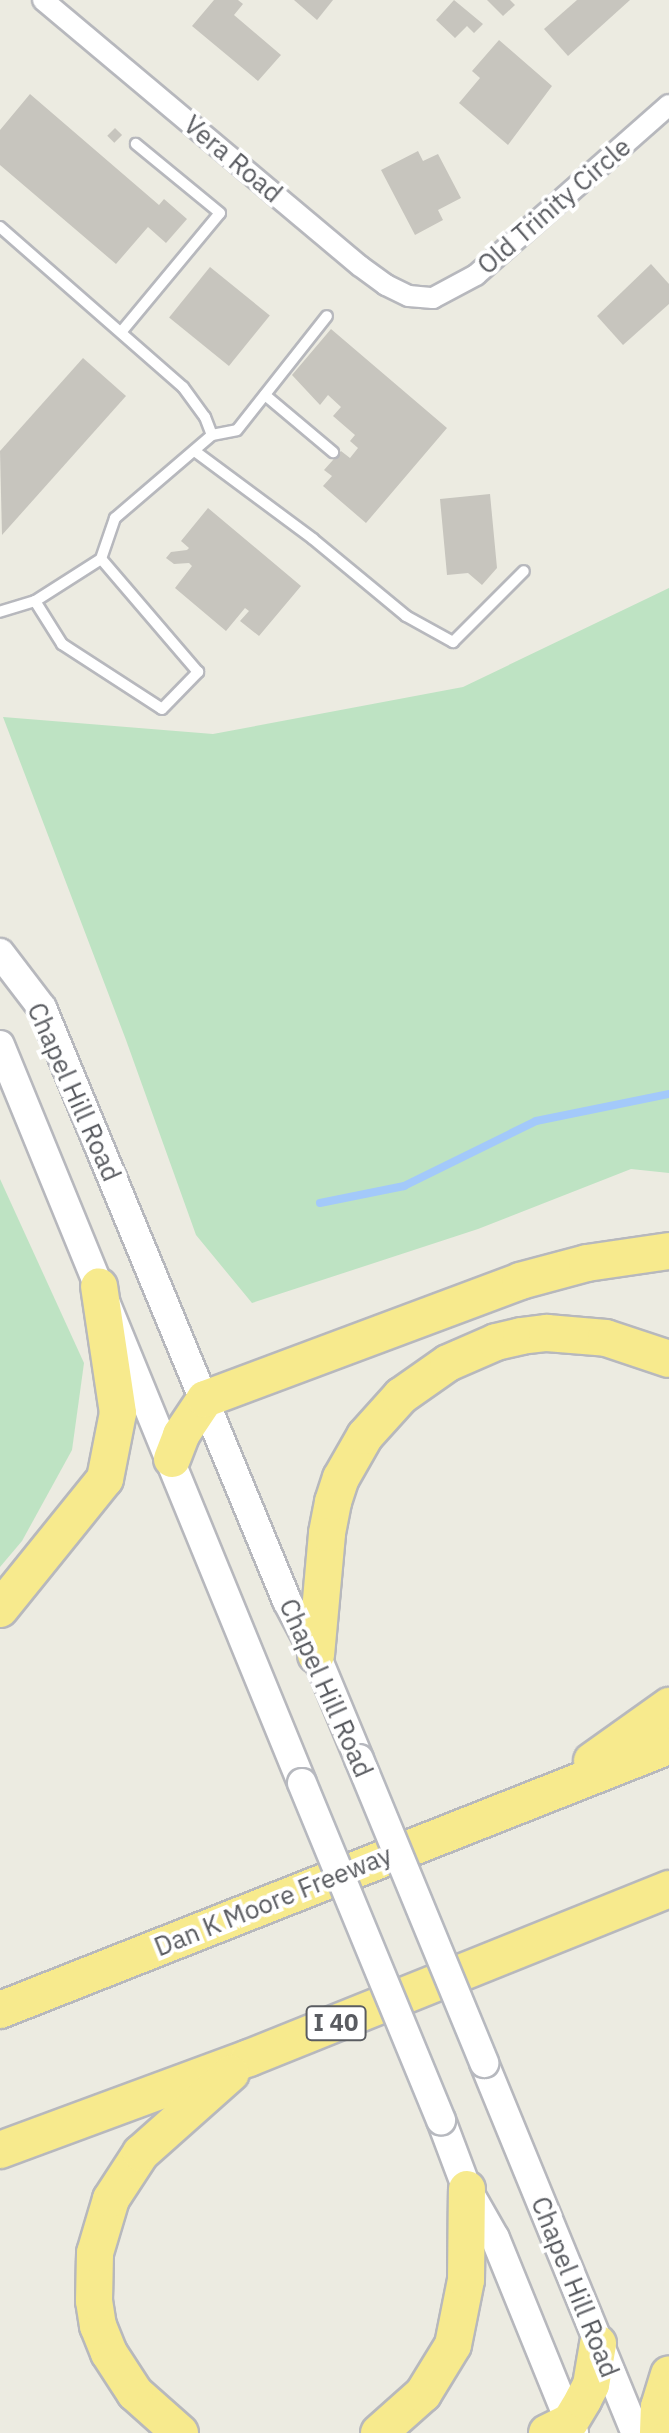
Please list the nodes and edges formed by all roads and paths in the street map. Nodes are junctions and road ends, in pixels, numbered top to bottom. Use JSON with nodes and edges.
{"nodes":[{"id":1,"x":43,"y":0,"type":"edge"},
{"id":2,"x":669,"y":105,"type":"edge"},
{"id":3,"x":136,"y":144,"type":"dead end"},
{"id":4,"x":0,"y":227,"type":"edge"},
{"id":5,"x":433,"y":298,"type":"joint"},
{"id":6,"x":327,"y":316,"type":"dead end"},
{"id":7,"x":122,"y":331,"type":"junction"},
{"id":8,"x":265,"y":395,"type":"junction"},
{"id":9,"x":212,"y":435,"type":"junction"},
{"id":10,"x":196,"y":452,"type":"junction"},
{"id":11,"x":333,"y":452,"type":"dead end"},
{"id":12,"x":101,"y":559,"type":"junction"},
{"id":13,"x":524,"y":571,"type":"dead end"},
{"id":14,"x":35,"y":601,"type":"junction"},
{"id":15,"x":0,"y":612,"type":"edge"},
{"id":16,"x":0,"y":953,"type":"edge"},
{"id":17,"x":0,"y":1045,"type":"edge"},
{"id":18,"x":669,"y":1251,"type":"edge"},
{"id":19,"x":99,"y":1286,"type":"junction"},
{"id":20,"x":669,"y":1359,"type":"edge"},
{"id":21,"x":205,"y":1399,"type":"junction"},
{"id":22,"x":172,"y":1459,"type":"junction"},
{"id":23,"x":0,"y":1609,"type":"edge"},
{"id":24,"x":316,"y":1655,"type":"junction"},
{"id":25,"x":669,"y":1706,"type":"edge"},
{"id":26,"x":669,"y":1746,"type":"edge"},
{"id":27,"x":547,"y":1794,"type":"junction"},
{"id":28,"x":669,"y":1889,"type":"edge"},
{"id":29,"x":0,"y":2010,"type":"edge"},
{"id":30,"x":249,"y":2058,"type":"junction"},
{"id":31,"x":0,"y":2150,"type":"edge"},
{"id":32,"x":467,"y":2189,"type":"junction"},
{"id":33,"x":598,"y":2344,"type":"junction"},
{"id":34,"x":669,"y":2374,"type":"edge"},
{"id":35,"x":564,"y":2429,"type":"edge"},
{"id":36,"x":180,"y":2433,"type":"edge"},
{"id":37,"x":379,"y":2433,"type":"edge"},
{"id":38,"x":636,"y":2433,"type":"edge"},
{"id":39,"x":658,"y":2433,"type":"edge"}],
"edges":[{"from":1,"to":5,"type":"street","name":"Vera Road"},
{"from":2,"to":5,"type":"street","name":"Old Trinity Circle"},
{"from":3,"to":7,"type":"lane"},
{"from":4,"to":7,"type":"lane"},
{"from":6,"to":8,"type":"lane"},
{"from":7,"to":9,"type":"lane"},
{"from":8,"to":9,"type":"lane"},
{"from":8,"to":11,"type":"lane"},
{"from":9,"to":10,"type":"lane"},
{"from":10,"to":12,"type":"lane"},
{"from":10,"to":13,"type":"lane"},
{"from":12,"to":14,"type":"lane"},
{"from":12,"to":14,"type":"lane"},
{"from":14,"to":15,"type":"lane"},
{"from":16,"to":21,"type":"main road","name":"Chapel Hill Road"},
{"from":17,"to":19,"type":"main road","name":"Chapel Hill Road"},
{"from":18,"to":21,"type":"highway"},
{"from":19,"to":22,"type":"main road","name":"Chapel Hill Road"},
{"from":19,"to":23,"type":"highway"},
{"from":20,"to":24,"type":"highway"},
{"from":21,"to":22,"type":"highway"},
{"from":21,"to":24,"type":"main road","name":"Chapel Hill Road"},
{"from":22,"to":32,"type":"main road","name":"Chapel Hill Road","bridge":true},
{"from":24,"to":33,"type":"main road","name":"Chapel Hill Road","bridge":true},
{"from":25,"to":27,"type":"highway"},
{"from":26,"to":27,"type":"highway"},
{"from":27,"to":29,"type":"highway","name":"Dan K Moore Freeway"},
{"from":28,"to":30,"type":"highway","number":"I 40"},
{"from":30,"to":31,"type":"highway","number":"I 40"},
{"from":30,"to":36,"type":"highway"},
{"from":32,"to":35,"type":"main road","name":"Chapel Hill Road"},
{"from":32,"to":37,"type":"highway"},
{"from":33,"to":35,"type":"highway"},
{"from":33,"to":38,"type":"main road","name":"Chapel Hill Road"},
{"from":34,"to":39,"type":"highway"}]}
